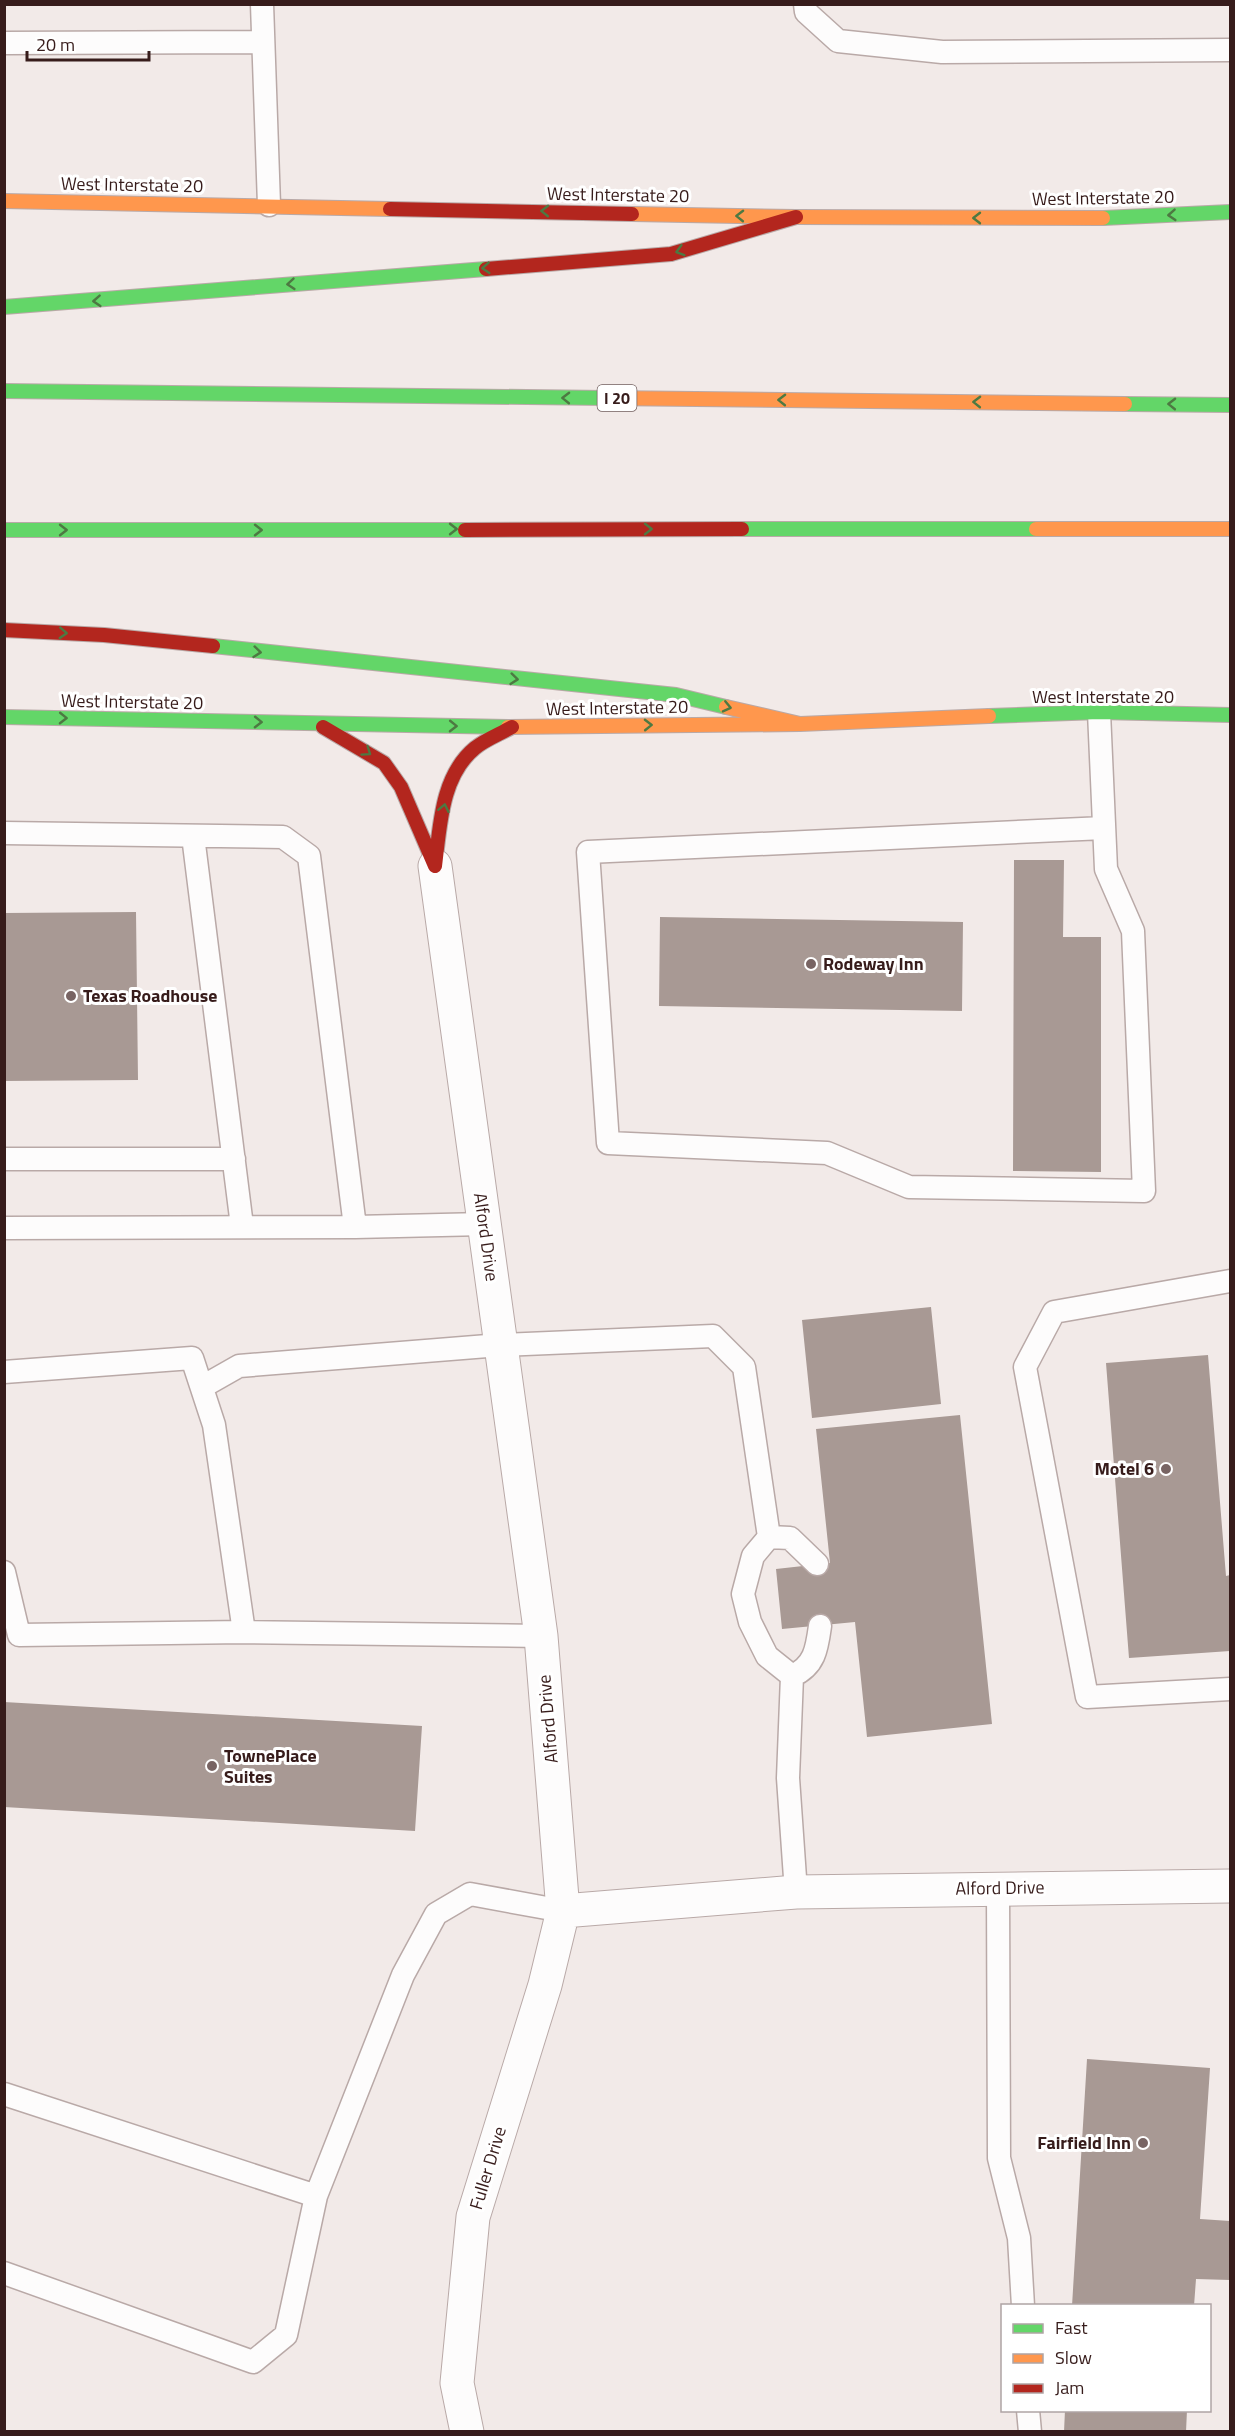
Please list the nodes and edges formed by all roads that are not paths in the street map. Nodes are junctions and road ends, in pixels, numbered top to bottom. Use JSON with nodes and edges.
{"nodes":[{"id":1,"x":262,"y":4,"type":"edge"},
{"id":2,"x":805,"y":4,"type":"edge"},
{"id":3,"x":263,"y":42,"type":"junction"},
{"id":4,"x":4,"y":44,"type":"edge"},
{"id":5,"x":1230,"y":50,"type":"edge"},
{"id":6,"x":4,"y":201,"type":"edge"},
{"id":7,"x":269,"y":205,"type":"junction"},
{"id":8,"x":1230,"y":212,"type":"edge"},
{"id":9,"x":796,"y":217,"type":"junction"},
{"id":10,"x":4,"y":307,"type":"edge"},
{"id":11,"x":4,"y":391,"type":"edge"},
{"id":12,"x":1230,"y":405,"type":"edge"},
{"id":13,"x":1230,"y":529,"type":"edge"},
{"id":14,"x":4,"y":530,"type":"edge"},
{"id":15,"x":4,"y":630,"type":"edge"},
{"id":16,"x":1099,"y":712,"type":"junction"},
{"id":17,"x":1230,"y":715,"type":"edge"},
{"id":18,"x":4,"y":717,"type":"edge"},
{"id":19,"x":316,"y":724,"type":"junction"},
{"id":20,"x":800,"y":724,"type":"junction"},
{"id":21,"x":512,"y":727,"type":"junction"},
{"id":22,"x":1104,"y":828,"type":"junction"},
{"id":23,"x":4,"y":834,"type":"edge"},
{"id":24,"x":193,"y":836,"type":"junction"},
{"id":25,"x":435,"y":866,"type":"junction"},
{"id":26,"x":4,"y":1159,"type":"edge"},
{"id":27,"x":234,"y":1159,"type":"junction"},
{"id":28,"x":484,"y":1224,"type":"junction"},
{"id":29,"x":242,"y":1226,"type":"junction"},
{"id":30,"x":356,"y":1227,"type":"junction"},
{"id":31,"x":4,"y":1228,"type":"edge"},
{"id":32,"x":1230,"y":1281,"type":"edge"},
{"id":33,"x":500,"y":1345,"type":"junction"},
{"id":34,"x":4,"y":1372,"type":"edge"},
{"id":35,"x":202,"y":1387,"type":"junction"},
{"id":36,"x":769,"y":1537,"type":"junction"},
{"id":37,"x":817,"y":1564,"type":"dead end"},
{"id":38,"x":4,"y":1572,"type":"edge"},
{"id":39,"x":820,"y":1626,"type":"dead end"},
{"id":40,"x":244,"y":1632,"type":"junction"},
{"id":41,"x":541,"y":1636,"type":"junction"},
{"id":42,"x":792,"y":1676,"type":"junction"},
{"id":43,"x":1230,"y":1689,"type":"edge"},
{"id":44,"x":1230,"y":1886,"type":"edge"},
{"id":45,"x":998,"y":1888,"type":"junction"},
{"id":46,"x":796,"y":1892,"type":"junction"},
{"id":47,"x":563,"y":1911,"type":"junction"},
{"id":48,"x":4,"y":2094,"type":"edge"},
{"id":49,"x":316,"y":2196,"type":"junction"},
{"id":50,"x":4,"y":2273,"type":"edge"},
{"id":51,"x":1023,"y":2304,"type":"edge"},
{"id":52,"x":1028,"y":2412,"type":"edge"},
{"id":53,"x":467,"y":2432,"type":"edge"},
{"id":54,"x":1030,"y":2432,"type":"edge"}],
"edges":[{"from":1,"to":3,"type":"lane"},
{"from":2,"to":5,"type":"lane"},
{"from":3,"to":4,"type":"lane"},
{"from":3,"to":7,"type":"lane"},
{"from":6,"to":7,"type":"main road","name":"West Interstate 20"},
{"from":9,"to":7,"type":"main road","name":"West Interstate 20","one_way":true},
{"from":8,"to":9,"type":"main road","name":"West Interstate 20","one_way":true},
{"from":9,"to":10,"type":"main road","one_way":true},
{"from":12,"to":11,"type":"main road","number":"I 20","one_way":true},
{"from":14,"to":13,"type":"main road","one_way":true},
{"from":15,"to":20,"type":"main road","one_way":true},
{"from":16,"to":17,"type":"main road","name":"West Interstate 20"},
{"from":16,"to":20,"type":"main road","name":"West Interstate 20"},
{"from":16,"to":22,"type":"lane"},
{"from":18,"to":19,"type":"main road","name":"West Interstate 20","one_way":true},
{"from":19,"to":21,"type":"main road","name":"West Interstate 20","one_way":true},
{"from":19,"to":25,"type":"main road","one_way":true},
{"from":21,"to":20,"type":"main road","name":"West Interstate 20","one_way":true},
{"from":25,"to":21,"type":"main road","one_way":true},
{"from":22,"to":22,"type":"lane"},
{"from":23,"to":24,"type":"lane"},
{"from":24,"to":27,"type":"lane"},
{"from":24,"to":30,"type":"lane"},
{"from":25,"to":28,"type":"street","name":"Alford Drive"},
{"from":26,"to":27,"type":"lane"},
{"from":27,"to":29,"type":"lane"},
{"from":28,"to":30,"type":"lane"},
{"from":28,"to":33,"type":"street","name":"Alford Drive"},
{"from":29,"to":30,"type":"lane"},
{"from":29,"to":31,"type":"lane"},
{"from":32,"to":43,"type":"lane"},
{"from":33,"to":35,"type":"lane"},
{"from":33,"to":36,"type":"lane"},
{"from":33,"to":41,"type":"street","name":"Alford Drive"},
{"from":34,"to":35,"type":"lane"},
{"from":35,"to":40,"type":"lane"},
{"from":36,"to":37,"type":"lane"},
{"from":36,"to":42,"type":"lane"},
{"from":38,"to":40,"type":"lane"},
{"from":39,"to":42,"type":"lane"},
{"from":40,"to":41,"type":"lane"},
{"from":41,"to":47,"type":"street","name":"Alford Drive"},
{"from":42,"to":46,"type":"lane"},
{"from":44,"to":45,"type":"street","name":"Alford Drive"},
{"from":45,"to":46,"type":"street","name":"Alford Drive"},
{"from":45,"to":51,"type":"lane"},
{"from":46,"to":47,"type":"street","name":"Alford Drive"},
{"from":47,"to":49,"type":"lane"},
{"from":47,"to":53,"type":"street","name":"Fuller Drive"},
{"from":48,"to":49,"type":"lane"},
{"from":49,"to":50,"type":"lane"},
{"from":52,"to":54,"type":"lane"}]}
